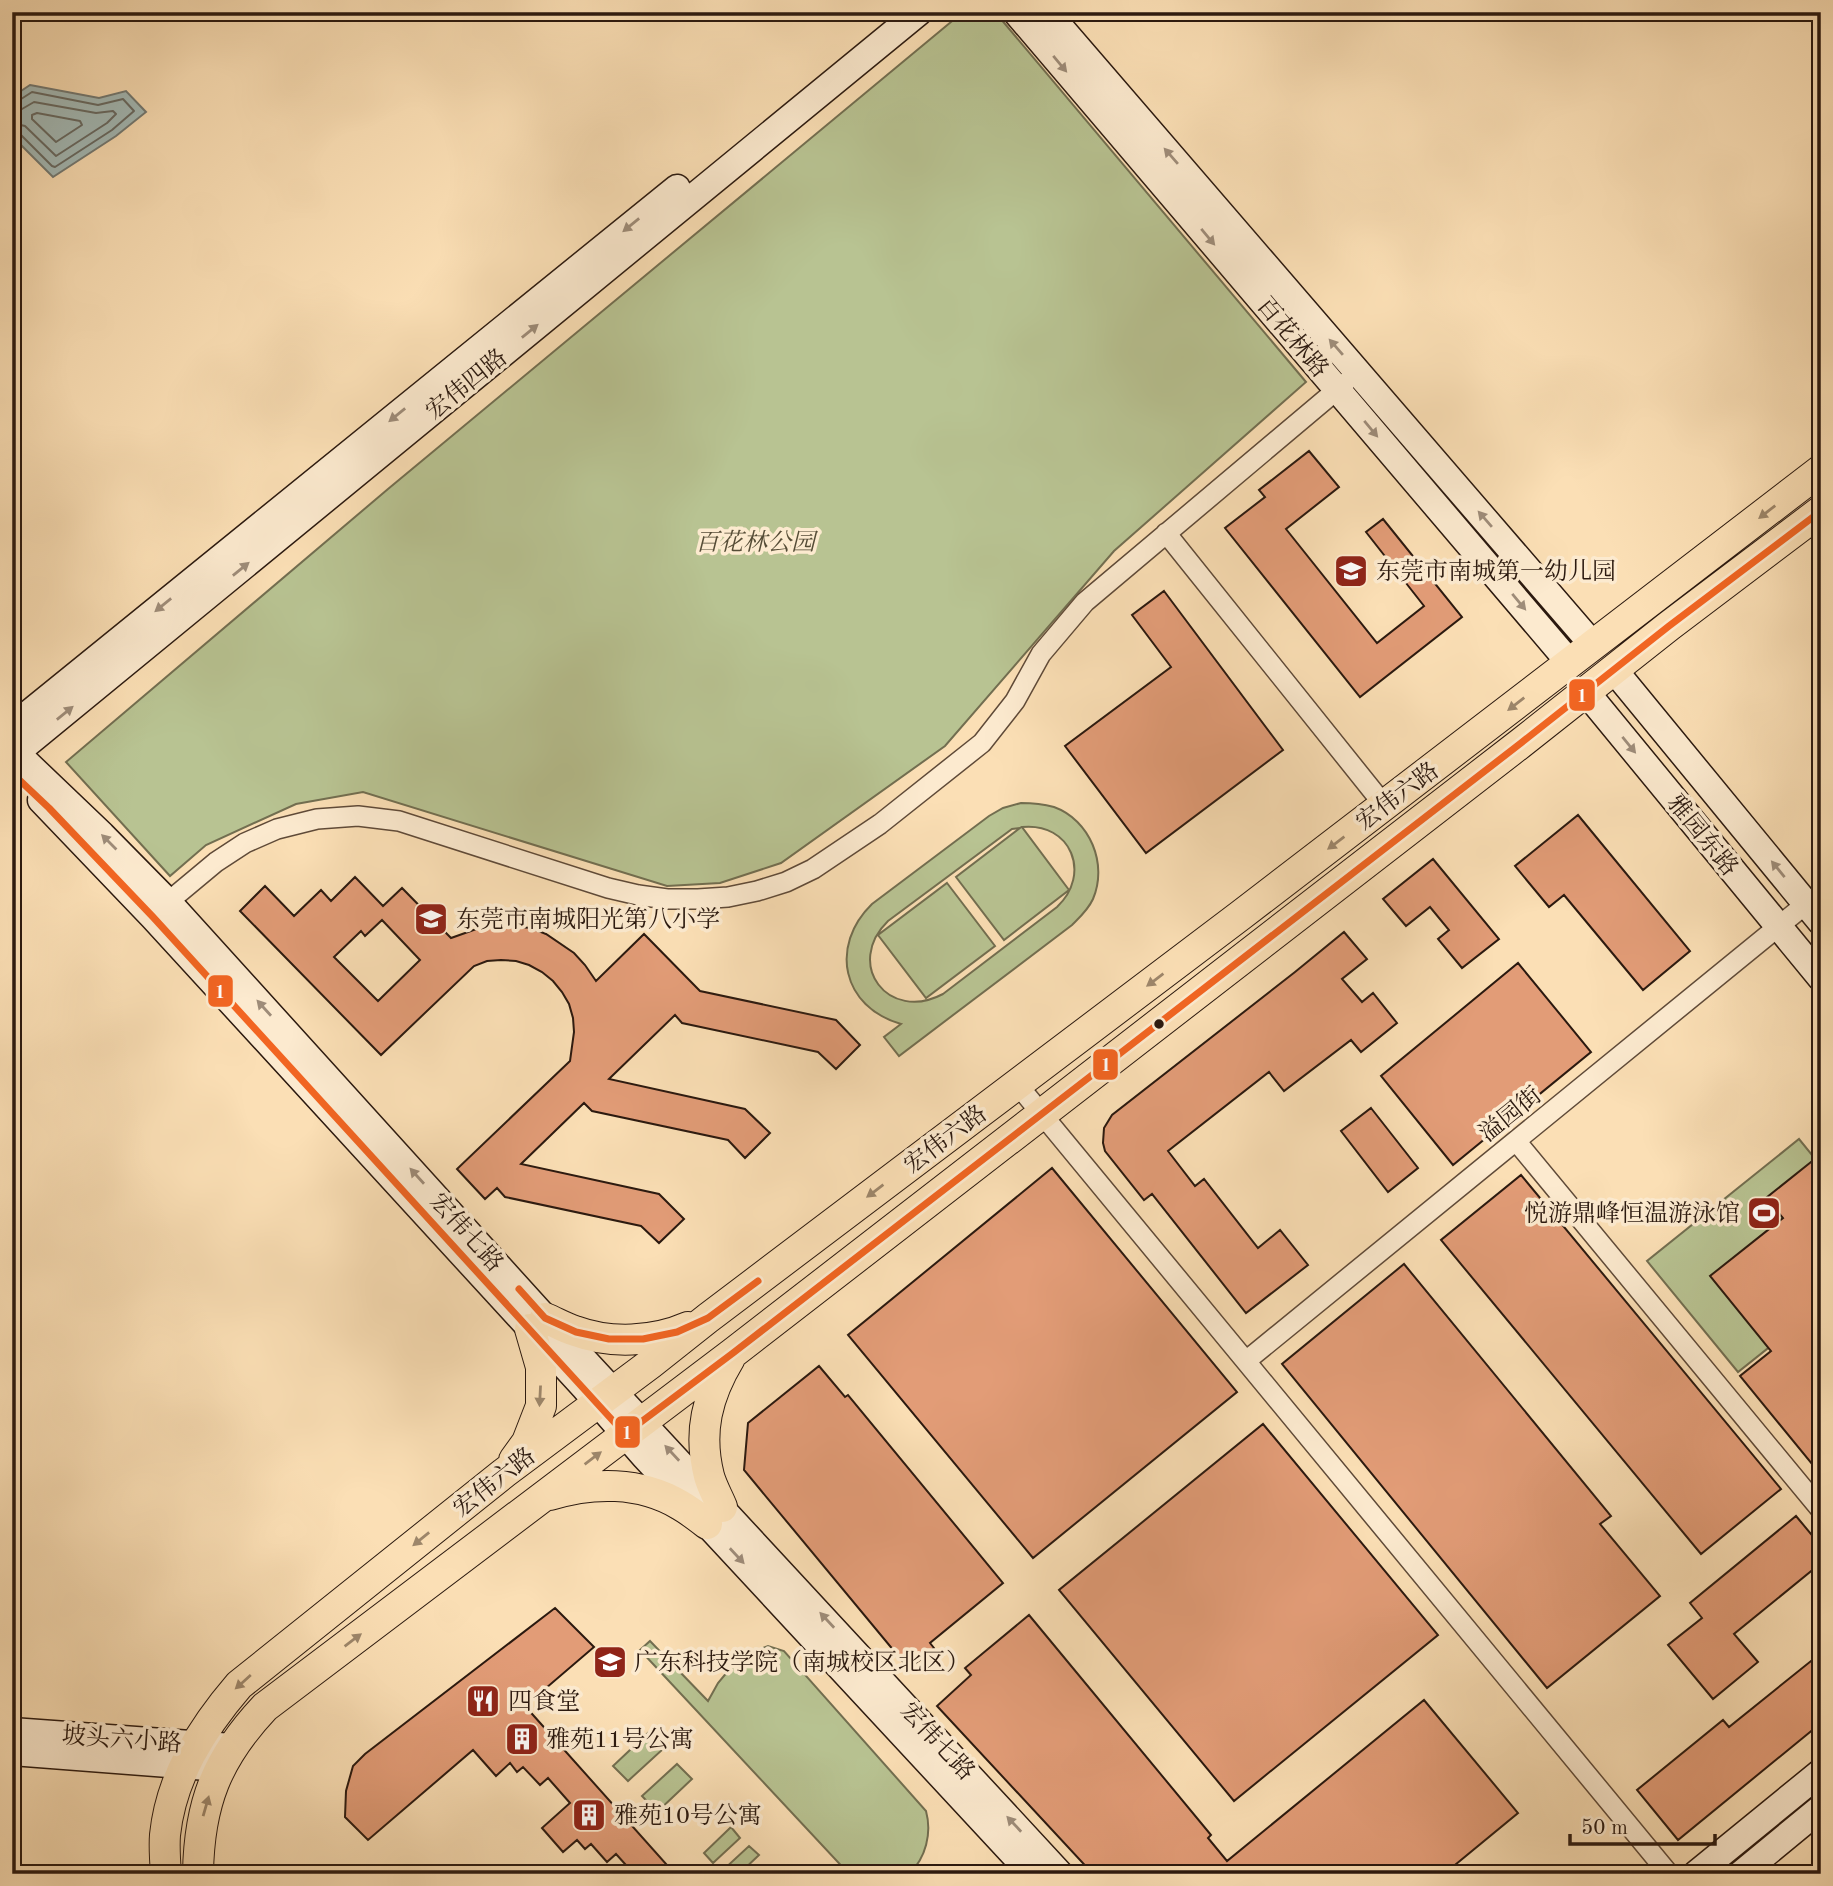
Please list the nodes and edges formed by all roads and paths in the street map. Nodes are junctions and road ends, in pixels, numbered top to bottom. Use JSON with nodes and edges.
{"nodes":[{"id":1,"x":893,"y":12,"type":"edge"},
{"id":2,"x":919,"y":12,"type":"edge"},
{"id":3,"x":1016,"y":12,"type":"edge"},
{"id":4,"x":1047,"y":12,"type":"edge"},
{"id":5,"x":1357,"y":372,"type":"junction"},
{"id":6,"x":1337,"y":389,"type":"junction"},
{"id":7,"x":1821,"y":470,"type":"edge"},
{"id":8,"x":1821,"y":511,"type":"edge"},
{"id":9,"x":1166,"y":533,"type":"junction"},
{"id":10,"x":1582,"y":654,"type":"junction"},
{"id":11,"x":1614,"y":670,"type":"junction"},
{"id":12,"x":1586,"y":692,"type":"junction"},
{"id":13,"x":13,"y":751,"type":"edge"},
{"id":14,"x":1384,"y":806,"type":"junction"},
{"id":15,"x":168,"y":902,"type":"junction"},
{"id":16,"x":1813,"y":913,"type":"edge"},
{"id":17,"x":1779,"y":926,"type":"junction"},
{"id":18,"x":1821,"y":978,"type":"edge"},
{"id":19,"x":1017,"y":1084,"type":"junction"},
{"id":20,"x":1042,"y":1114,"type":"junction"},
{"id":21,"x":1516,"y":1141,"type":"junction"},
{"id":22,"x":708,"y":1318,"type":"junction"},
{"id":23,"x":538,"y":1323,"type":"junction"},
{"id":24,"x":733,"y":1353,"type":"junction"},
{"id":25,"x":1246,"y":1361,"type":"junction"},
{"id":26,"x":606,"y":1397,"type":"junction"},
{"id":27,"x":634,"y":1427,"type":"junction"},
{"id":28,"x":503,"y":1473,"type":"junction"},
{"id":29,"x":540,"y":1498,"type":"junction"},
{"id":30,"x":1821,"y":1510,"type":"edge"},
{"id":31,"x":715,"y":1515,"type":"junction"},
{"id":32,"x":12,"y":1731,"type":"edge"},
{"id":33,"x":12,"y":1752,"type":"edge"},
{"id":34,"x":190,"y":1754,"type":"junction"},
{"id":35,"x":226,"y":1758,"type":"junction"},
{"id":36,"x":1821,"y":1772,"type":"edge"},
{"id":37,"x":1821,"y":1808,"type":"edge"},
{"id":38,"x":166,"y":1874,"type":"edge"},
{"id":39,"x":198,"y":1874,"type":"edge"},
{"id":40,"x":1032,"y":1874,"type":"edge"},
{"id":41,"x":1060,"y":1874,"type":"edge"},
{"id":42,"x":1669,"y":1874,"type":"edge"},
{"id":43,"x":1696,"y":1874,"type":"edge"},
{"id":44,"x":1741,"y":1874,"type":"edge"}],
"edges":[{"from":1,"to":13,"type":"street","name":"宏伟四路","one_way":true},
{"from":13,"to":2,"type":"street","name":"宏伟四路","one_way":true},
{"from":3,"to":6,"type":"street","name":"百花林路","one_way":true},
{"from":5,"to":4,"type":"street","name":"百花林路","one_way":true},
{"from":5,"to":6,"type":"street"},
{"from":10,"to":5,"type":"street","name":"百花林路","one_way":true},
{"from":6,"to":9,"type":"street"},
{"from":6,"to":10,"type":"street","name":"百花林路","one_way":true},
{"from":7,"to":10,"type":"main road","name":"宏伟六路","one_way":true},
{"from":8,"to":11,"type":"main road","name":"宏伟六路"},
{"from":9,"to":14,"type":"street"},
{"from":9,"to":15,"type":"street"},
{"from":10,"to":14,"type":"main road","name":"宏伟六路","one_way":true},
{"from":11,"to":12,"type":"main road","name":"宏伟六路"},
{"from":16,"to":11,"type":"street","name":"雅园东路","one_way":true},
{"from":12,"to":17,"type":"street","name":"雅园东路","one_way":true},
{"from":12,"to":20,"type":"main road","name":"宏伟六路"},
{"from":15,"to":13,"type":"street","name":"宏伟七路","one_way":true},
{"from":13,"to":23,"type":"street","name":"宏伟七路"},
{"from":14,"to":19,"type":"main road","name":"宏伟六路","one_way":true},
{"from":23,"to":15,"type":"street","name":"宏伟七路","one_way":true},
{"from":16,"to":17,"type":"street","name":"溢园街"},
{"from":17,"to":18,"type":"street","name":"雅园东路"},
{"from":17,"to":21,"type":"street","name":"溢园街"},
{"from":19,"to":20,"type":"street"},
{"from":19,"to":22,"type":"main road","name":"宏伟六路","one_way":true},
{"from":20,"to":24,"type":"main road","name":"宏伟六路"},
{"from":20,"to":25,"type":"street"},
{"from":21,"to":25,"type":"street","name":"溢园街"},
{"from":21,"to":30,"type":"street"},
{"from":22,"to":23,"type":"main road"},
{"from":22,"to":26,"type":"main road","name":"宏伟六路"},
{"from":23,"to":26,"type":"street","name":"宏伟七路"},
{"from":23,"to":28,"type":"main road","one_way":true},
{"from":24,"to":27,"type":"main road","name":"宏伟六路"},
{"from":24,"to":31,"type":"main road"},
{"from":25,"to":42,"type":"street"},
{"from":26,"to":27,"type":"street","name":"宏伟七路"},
{"from":26,"to":28,"type":"main road","name":"宏伟六路"},
{"from":29,"to":27,"type":"main road","name":"宏伟六路","one_way":true},
{"from":27,"to":31,"type":"street","name":"宏伟七路"},
{"from":28,"to":34,"type":"main road","name":"宏伟六路","one_way":true},
{"from":29,"to":31,"type":"main road"},
{"from":35,"to":29,"type":"main road","name":"宏伟六路","one_way":true},
{"from":31,"to":40,"type":"street","name":"宏伟七路","one_way":true},
{"from":41,"to":31,"type":"street","name":"宏伟七路","one_way":true},
{"from":32,"to":34,"type":"street","name":"坡头六小路"},
{"from":33,"to":34,"type":"street","name":"坡头六小路"},
{"from":34,"to":35,"type":"street","name":"坡头六小路"},
{"from":34,"to":38,"type":"main road","name":"宏伟六路"},
{"from":39,"to":35,"type":"main road","name":"宏伟六路","one_way":true},
{"from":36,"to":43,"type":"street"},
{"from":37,"to":44,"type":"street"}]}
